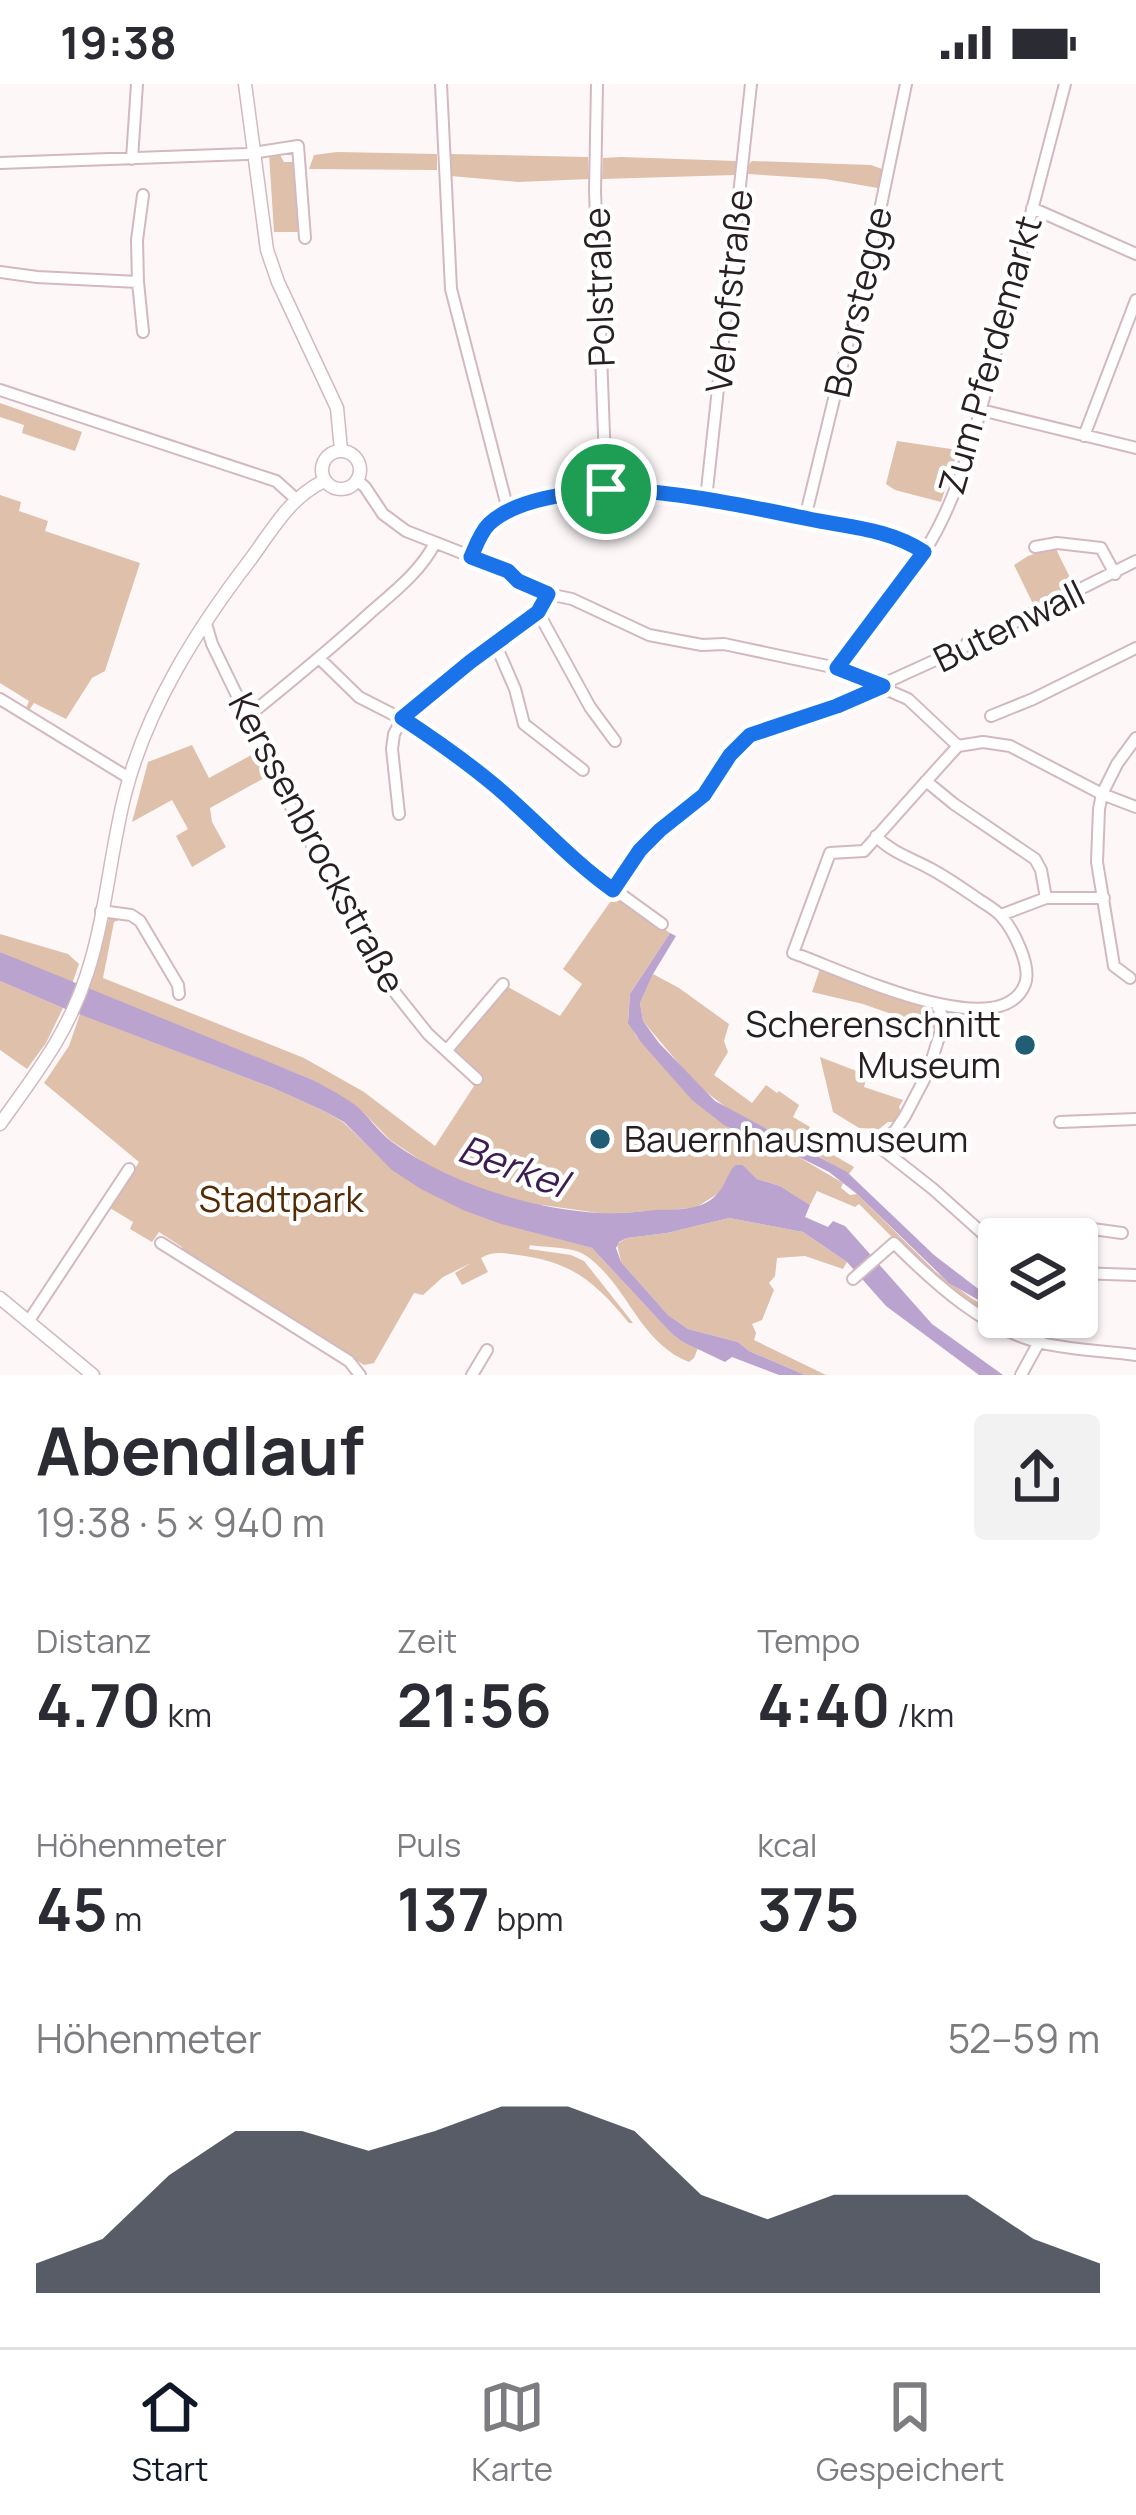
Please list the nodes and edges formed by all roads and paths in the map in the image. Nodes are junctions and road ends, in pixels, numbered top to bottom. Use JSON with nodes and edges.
{"nodes":[{"id":1,"x":137,"y":84,"type":"edge"},
{"id":2,"x":245,"y":84,"type":"edge"},
{"id":3,"x":441,"y":84,"type":"edge"},
{"id":4,"x":597,"y":84,"type":"edge"},
{"id":5,"x":751,"y":84,"type":"edge"},
{"id":6,"x":906,"y":84,"type":"edge"},
{"id":7,"x":1065,"y":84,"type":"edge"},
{"id":8,"x":254,"y":152,"type":"junction"},
{"id":9,"x":132,"y":159,"type":"junction"},
{"id":10,"x":0,"y":163,"type":"edge"},
{"id":11,"x":142,"y":195,"type":"dead end"},
{"id":12,"x":1032,"y":208,"type":"junction"},
{"id":13,"x":304,"y":238,"type":"dead end"},
{"id":14,"x":1136,"y":254,"type":"edge"},
{"id":15,"x":0,"y":272,"type":"edge"},
{"id":16,"x":138,"y":281,"type":"junction"},
{"id":17,"x":1136,"y":300,"type":"edge"},
{"id":18,"x":143,"y":332,"type":"dead end"},
{"id":19,"x":0,"y":390,"type":"edge"},
{"id":20,"x":981,"y":410,"type":"junction"},
{"id":21,"x":1084,"y":436,"type":"junction"},
{"id":22,"x":1136,"y":448,"type":"edge"},
{"id":23,"x":341,"y":450,"type":"junction"},
{"id":24,"x":357,"y":480,"type":"junction"},
{"id":25,"x":325,"y":481,"type":"junction"},
{"id":26,"x":606,"y":489,"type":"junction"},
{"id":27,"x":296,"y":499,"type":"junction"},
{"id":28,"x":706,"y":499,"type":"junction"},
{"id":29,"x":508,"y":510,"type":"junction"},
{"id":30,"x":806,"y":518,"type":"junction"},
{"id":31,"x":435,"y":543,"type":"junction"},
{"id":32,"x":1035,"y":547,"type":"dead end"},
{"id":33,"x":924,"y":552,"type":"junction"},
{"id":34,"x":471,"y":557,"type":"junction"},
{"id":35,"x":1136,"y":561,"type":"edge"},
{"id":36,"x":1115,"y":574,"type":"junction"},
{"id":37,"x":548,"y":594,"type":"junction"},
{"id":38,"x":538,"y":612,"type":"junction"},
{"id":39,"x":206,"y":623,"type":"junction"},
{"id":40,"x":495,"y":644,"type":"junction"},
{"id":41,"x":1136,"y":648,"type":"edge"},
{"id":42,"x":320,"y":659,"type":"junction"},
{"id":43,"x":837,"y":668,"type":"junction"},
{"id":44,"x":883,"y":686,"type":"junction"},
{"id":45,"x":0,"y":699,"type":"edge"},
{"id":46,"x":991,"y":716,"type":"dead end"},
{"id":47,"x":247,"y":717,"type":"junction"},
{"id":48,"x":402,"y":718,"type":"junction"},
{"id":49,"x":1136,"y":738,"type":"edge"},
{"id":50,"x":615,"y":741,"type":"dead end"},
{"id":51,"x":958,"y":746,"type":"junction"},
{"id":52,"x":583,"y":770,"type":"dead end"},
{"id":53,"x":129,"y":778,"type":"junction"},
{"id":54,"x":926,"y":781,"type":"junction"},
{"id":55,"x":1102,"y":794,"type":"junction"},
{"id":56,"x":1136,"y":808,"type":"edge"},
{"id":57,"x":399,"y":814,"type":"dead end"},
{"id":58,"x":876,"y":836,"type":"junction"},
{"id":59,"x":613,"y":890,"type":"junction"},
{"id":60,"x":1046,"y":898,"type":"junction"},
{"id":61,"x":1104,"y":898,"type":"junction"},
{"id":62,"x":101,"y":911,"type":"junction"},
{"id":63,"x":1001,"y":916,"type":"junction"},
{"id":64,"x":662,"y":924,"type":"dead end"},
{"id":65,"x":1130,"y":978,"type":"dead end"},
{"id":66,"x":503,"y":984,"type":"dead end"},
{"id":67,"x":179,"y":994,"type":"dead end"},
{"id":68,"x":936,"y":1004,"type":"junction"},
{"id":69,"x":447,"y":1051,"type":"junction"},
{"id":70,"x":477,"y":1079,"type":"dead end"},
{"id":71,"x":1136,"y":1119,"type":"edge"},
{"id":72,"x":1060,"y":1121,"type":"dead end"},
{"id":73,"x":0,"y":1124,"type":"edge"},
{"id":74,"x":129,"y":1169,"type":"dead end"},
{"id":75,"x":1098,"y":1230,"type":"edge"},
{"id":76,"x":978,"y":1232,"type":"edge"},
{"id":77,"x":1122,"y":1233,"type":"dead end"},
{"id":78,"x":160,"y":1243,"type":"dead end"},
{"id":79,"x":1098,"y":1274,"type":"edge"},
{"id":80,"x":1136,"y":1275,"type":"edge"},
{"id":81,"x":854,"y":1277,"type":"dead end"},
{"id":82,"x":0,"y":1298,"type":"edge"},
{"id":83,"x":978,"y":1313,"type":"edge"},
{"id":84,"x":28,"y":1322,"type":"junction"},
{"id":85,"x":1040,"y":1338,"type":"joint"},
{"id":86,"x":487,"y":1350,"type":"dead end"},
{"id":87,"x":1136,"y":1355,"type":"edge"},
{"id":88,"x":92,"y":1375,"type":"edge"},
{"id":89,"x":360,"y":1375,"type":"edge"},
{"id":90,"x":472,"y":1375,"type":"edge"},
{"id":91,"x":1021,"y":1375,"type":"edge"}],
"edges":[{"from":1,"to":9,"type":"street"},
{"from":2,"to":8,"type":"street"},
{"from":3,"to":29,"type":"street"},
{"from":4,"to":26,"type":"street","name":"Polstraße"},
{"from":5,"to":28,"type":"street","name":"Vehofstraße"},
{"from":6,"to":30,"type":"street","name":"Boorstegge"},
{"from":7,"to":12,"type":"street","name":"Zum Pferdemarkt"},
{"from":8,"to":9,"type":"street"},
{"from":8,"to":13,"type":"street"},
{"from":8,"to":23,"type":"street"},
{"from":9,"to":10,"type":"street"},
{"from":11,"to":16,"type":"street"},
{"from":12,"to":14,"type":"street"},
{"from":12,"to":20,"type":"street","name":"Zum Pferdemarkt"},
{"from":15,"to":16,"type":"street"},
{"from":16,"to":18,"type":"street"},
{"from":17,"to":21,"type":"street"},
{"from":19,"to":27,"type":"street"},
{"from":20,"to":21,"type":"street"},
{"from":20,"to":33,"type":"street","name":"Zum Pferdemarkt"},
{"from":21,"to":22,"type":"street"},
{"from":23,"to":24,"type":"street"},
{"from":23,"to":25,"type":"street"},
{"from":24,"to":25,"type":"street"},
{"from":24,"to":31,"type":"street"},
{"from":25,"to":27,"type":"street"},
{"from":26,"to":28,"type":"street"},
{"from":26,"to":29,"type":"street"},
{"from":27,"to":39,"type":"street"},
{"from":28,"to":30,"type":"street"},
{"from":29,"to":34,"type":"street"},
{"from":30,"to":33,"type":"street"},
{"from":31,"to":34,"type":"street"},
{"from":31,"to":42,"type":"street"},
{"from":32,"to":36,"type":"street","name":"Butenwall"},
{"from":33,"to":43,"type":"street","name":"Zum Pferdemarkt"},
{"from":34,"to":37,"type":"street"},
{"from":35,"to":36,"type":"street","name":"Butenwall"},
{"from":36,"to":44,"type":"street","name":"Butenwall"},
{"from":37,"to":38,"type":"street"},
{"from":37,"to":43,"type":"street"},
{"from":38,"to":40,"type":"street"},
{"from":38,"to":50,"type":"street"},
{"from":39,"to":47,"type":"street","name":"Kerssenbrockstraße"},
{"from":39,"to":53,"type":"street"},
{"from":40,"to":48,"type":"street"},
{"from":40,"to":52,"type":"street"},
{"from":41,"to":46,"type":"street"},
{"from":42,"to":47,"type":"street"},
{"from":42,"to":48,"type":"street"},
{"from":43,"to":44,"type":"street"},
{"from":44,"to":51,"type":"street"},
{"from":44,"to":59,"type":"street","name":"Butenwall"},
{"from":45,"to":53,"type":"street"},
{"from":47,"to":69,"type":"street","name":"Kerssenbrockstraße"},
{"from":48,"to":57,"type":"street"},
{"from":48,"to":59,"type":"street"},
{"from":49,"to":55,"type":"street"},
{"from":51,"to":54,"type":"street"},
{"from":51,"to":55,"type":"street"},
{"from":53,"to":62,"type":"street"},
{"from":54,"to":58,"type":"street"},
{"from":54,"to":60,"type":"street"},
{"from":55,"to":56,"type":"street"},
{"from":55,"to":61,"type":"street"},
{"from":58,"to":63,"type":"street"},
{"from":58,"to":68,"type":"street"},
{"from":59,"to":64,"type":"street"},
{"from":60,"to":61,"type":"street"},
{"from":60,"to":63,"type":"street"},
{"from":61,"to":65,"type":"street"},
{"from":62,"to":67,"type":"street"},
{"from":62,"to":73,"type":"street"},
{"from":63,"to":68,"type":"street"},
{"from":66,"to":69,"type":"street"},
{"from":68,"to":76,"type":"street"},
{"from":69,"to":70,"type":"street","name":"Kerssenbrockstraße"},
{"from":71,"to":72,"type":"street"},
{"from":74,"to":84,"type":"street"},
{"from":75,"to":77,"type":"street"},
{"from":78,"to":89,"type":"street"},
{"from":79,"to":80,"type":"street"},
{"from":81,"to":83,"type":"street"},
{"from":82,"to":84,"type":"street"},
{"from":84,"to":88,"type":"street"},
{"from":85,"to":87,"type":"street"},
{"from":85,"to":91,"type":"street"},
{"from":86,"to":90,"type":"street"}]}
